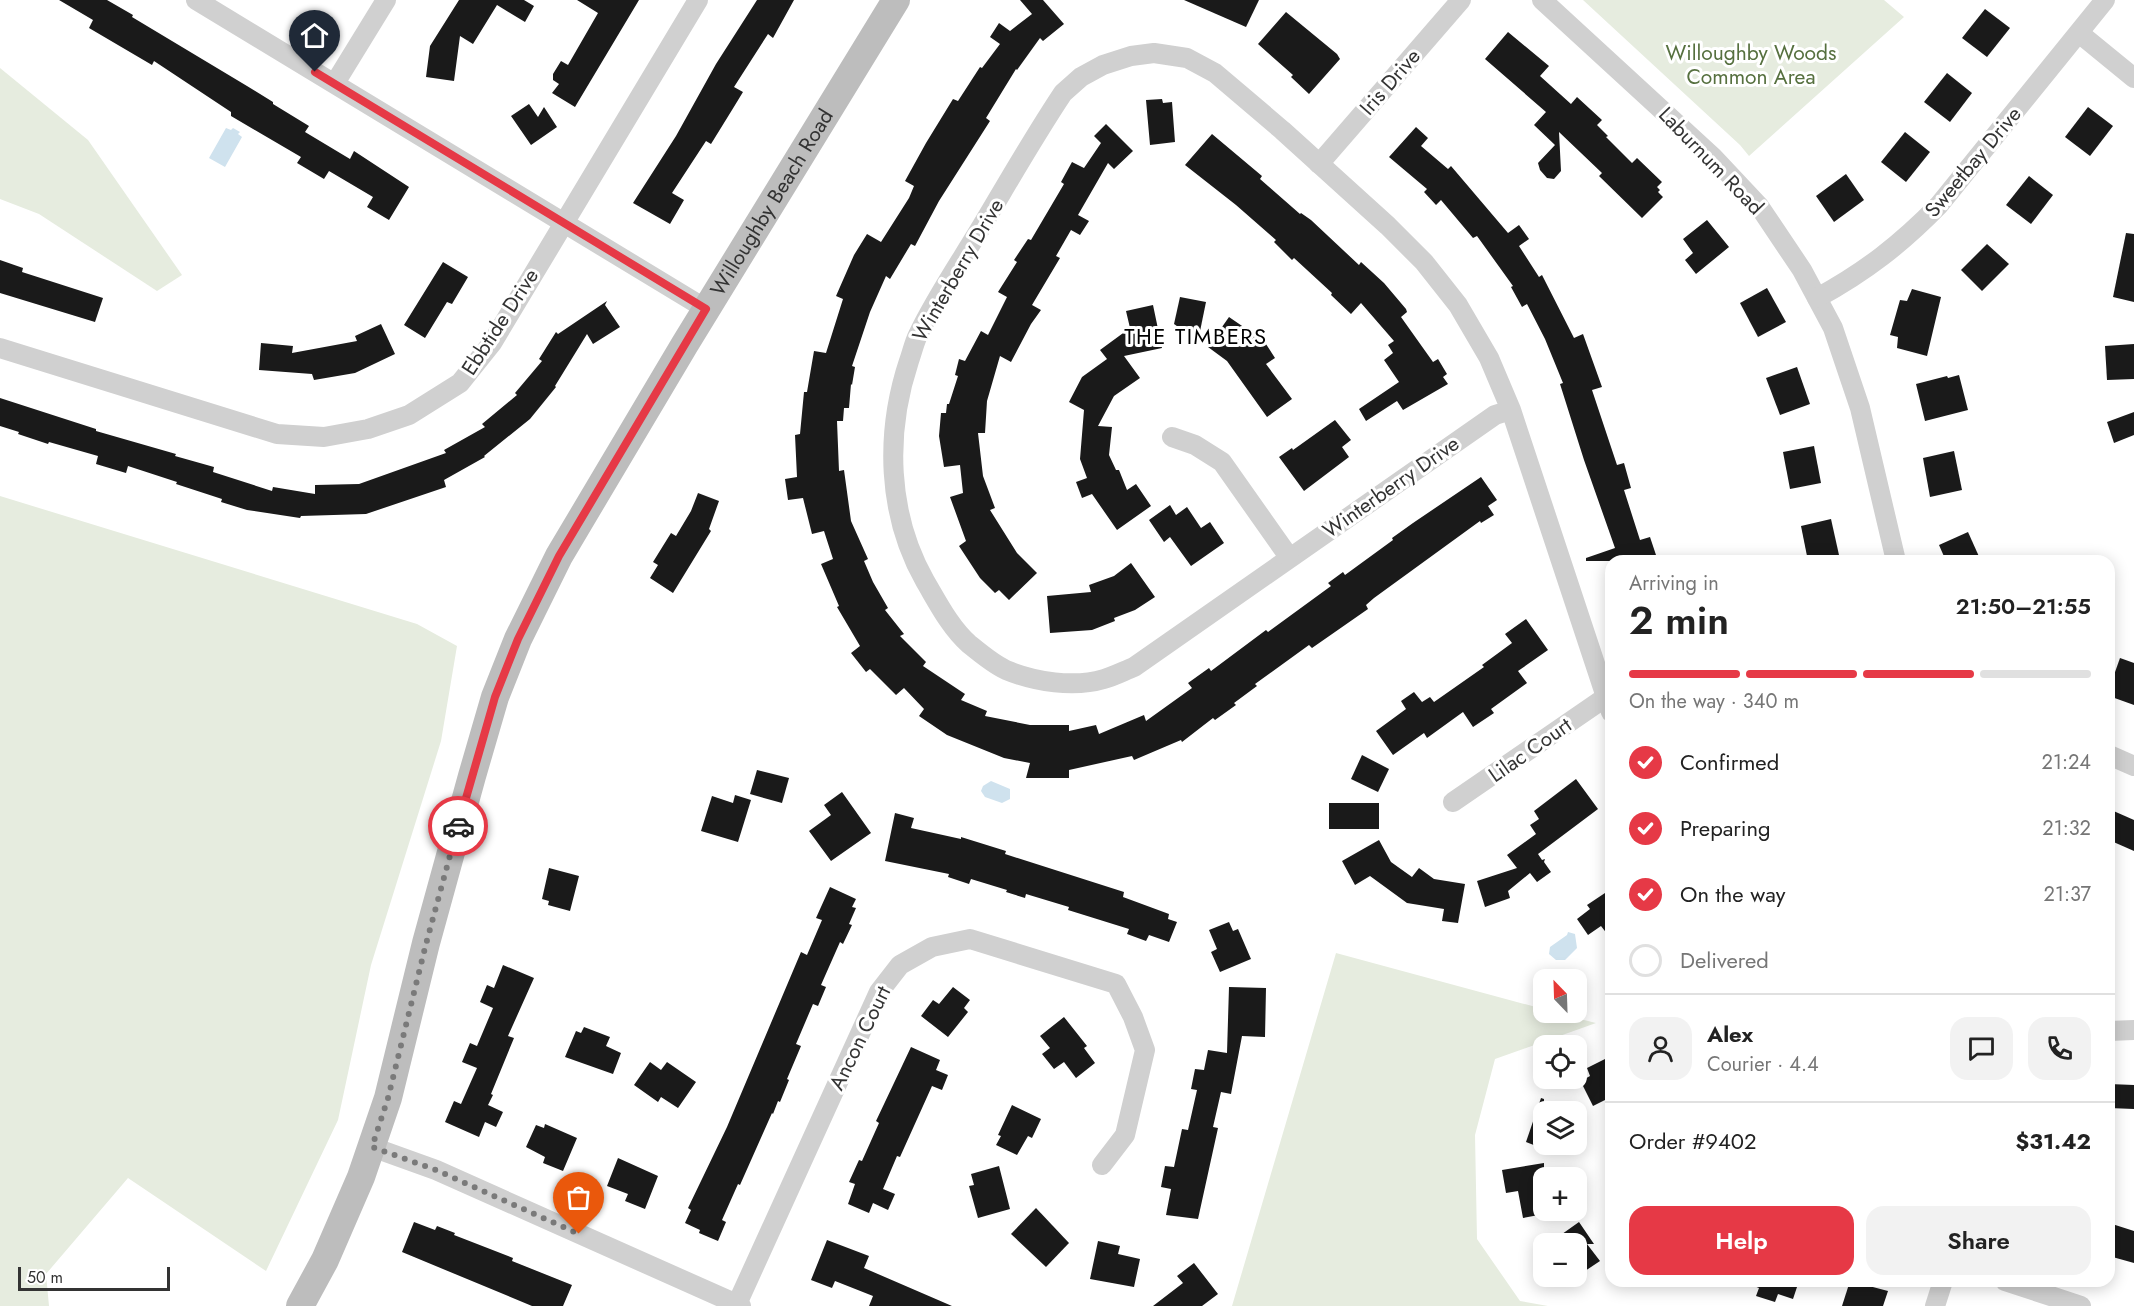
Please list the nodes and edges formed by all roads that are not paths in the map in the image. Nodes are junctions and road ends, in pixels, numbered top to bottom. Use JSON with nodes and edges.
{"nodes":[{"id":1,"x":196,"y":0,"type":"edge"},
{"id":2,"x":386,"y":0,"type":"edge"},
{"id":3,"x":698,"y":0,"type":"edge"},
{"id":4,"x":896,"y":0,"type":"edge"},
{"id":5,"x":1461,"y":0,"type":"edge"},
{"id":6,"x":1542,"y":0,"type":"edge"},
{"id":7,"x":2105,"y":0,"type":"edge"},
{"id":8,"x":2079,"y":33,"type":"junction"},
{"id":9,"x":2134,"y":78,"type":"edge"},
{"id":10,"x":335,"y":83,"type":"junction"},
{"id":11,"x":1319,"y":164,"type":"junction"},
{"id":12,"x":564,"y":221,"type":"junction"},
{"id":13,"x":1817,"y":298,"type":"junction"},
{"id":14,"x":706,"y":309,"type":"junction"},
{"id":15,"x":0,"y":348,"type":"edge"},
{"id":16,"x":1511,"y":410,"type":"junction"},
{"id":17,"x":1172,"y":437,"type":"dead end"},
{"id":18,"x":1895,"y":555,"type":"edge"},
{"id":19,"x":1289,"y":557,"type":"junction"},
{"id":20,"x":1605,"y":695,"type":"edge"},
{"id":21,"x":1605,"y":706,"type":"edge"},
{"id":22,"x":2115,"y":758,"type":"edge"},
{"id":23,"x":2134,"y":766,"type":"edge"},
{"id":24,"x":1453,"y":802,"type":"dead end"},
{"id":25,"x":2134,"y":1030,"type":"edge"},
{"id":26,"x":2115,"y":1031,"type":"edge"},
{"id":27,"x":372,"y":1147,"type":"junction"},
{"id":28,"x":1101,"y":1165,"type":"dead end"},
{"id":29,"x":1941,"y":1287,"type":"edge"},
{"id":30,"x":2023,"y":1287,"type":"edge"},
{"id":31,"x":739,"y":1305,"type":"edge"},
{"id":32,"x":300,"y":1306,"type":"edge"},
{"id":33,"x":1935,"y":1306,"type":"edge"},
{"id":34,"x":2081,"y":1306,"type":"edge"}],
"edges":[{"from":1,"to":10,"type":"street"},
{"from":2,"to":10,"type":"street"},
{"from":3,"to":12,"type":"street","name":"Ebbtide Drive"},
{"from":4,"to":14,"type":"street","name":"Willoughby Beach Road"},
{"from":5,"to":11,"type":"street","name":"Iris Drive"},
{"from":6,"to":13,"type":"street","name":"Laburnum Road"},
{"from":7,"to":8,"type":"street","name":"Sweetbay Drive"},
{"from":8,"to":9,"type":"street"},
{"from":8,"to":13,"type":"street","name":"Sweetbay Drive"},
{"from":10,"to":12,"type":"street"},
{"from":11,"to":16,"type":"street","name":"Winterberry Drive"},
{"from":11,"to":19,"type":"street","name":"Winterberry Drive"},
{"from":12,"to":14,"type":"street"},
{"from":12,"to":15,"type":"street","name":"Ebbtide Drive"},
{"from":13,"to":18,"type":"street","name":"Laburnum Road"},
{"from":14,"to":27,"type":"street","name":"Willoughby Beach Road"},
{"from":16,"to":19,"type":"street","name":"Winterberry Drive"},
{"from":16,"to":20,"type":"street","name":"Winterberry Drive"},
{"from":17,"to":19,"type":"street"},
{"from":21,"to":24,"type":"street","name":"Lilac Court"},
{"from":22,"to":23,"type":"street"},
{"from":25,"to":26,"type":"street"},
{"from":27,"to":31,"type":"street"},
{"from":27,"to":32,"type":"street","name":"Willoughby Beach Road"},
{"from":28,"to":31,"type":"street","name":"Ancon Court"},
{"from":29,"to":33,"type":"street"},
{"from":30,"to":34,"type":"street"}]}
